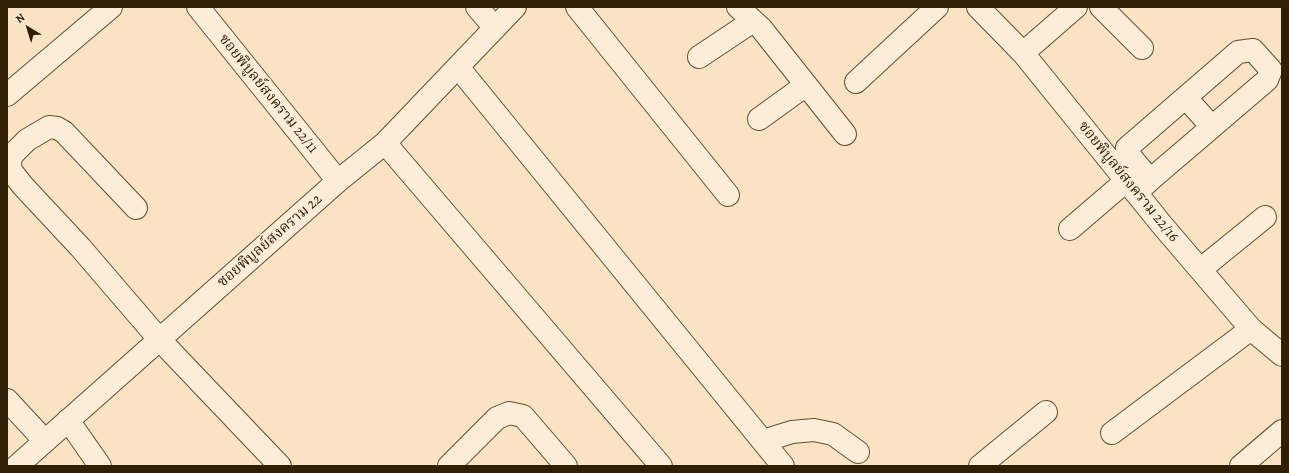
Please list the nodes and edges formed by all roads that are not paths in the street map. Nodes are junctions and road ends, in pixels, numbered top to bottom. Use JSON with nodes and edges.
{"nodes":[{"id":1,"x":111,"y":7,"type":"edge"},
{"id":2,"x":477,"y":7,"type":"edge"},
{"id":3,"x":515,"y":7,"type":"edge"},
{"id":4,"x":577,"y":7,"type":"edge"},
{"id":5,"x":937,"y":7,"type":"edge"},
{"id":6,"x":978,"y":7,"type":"edge"},
{"id":7,"x":1076,"y":7,"type":"edge"},
{"id":8,"x":1101,"y":7,"type":"edge"},
{"id":9,"x":203,"y":9,"type":"edge"},
{"id":10,"x":746,"y":14,"type":"edge"},
{"id":11,"x":495,"y":28,"type":"junction"},
{"id":12,"x":1142,"y":48,"type":"dead end"},
{"id":13,"x":1023,"y":53,"type":"junction"},
{"id":14,"x":699,"y":57,"type":"dead end"},
{"id":15,"x":458,"y":68,"type":"junction"},
{"id":16,"x":856,"y":82,"type":"dead end"},
{"id":17,"x":806,"y":85,"type":"junction"},
{"id":18,"x":7,"y":95,"type":"edge"},
{"id":19,"x":1186,"y":98,"type":"junction"},
{"id":20,"x":759,"y":119,"type":"dead end"},
{"id":21,"x":1212,"y":127,"type":"junction"},
{"id":22,"x":845,"y":134,"type":"dead end"},
{"id":23,"x":385,"y":143,"type":"junction"},
{"id":24,"x":338,"y":181,"type":"junction"},
{"id":25,"x":1137,"y":184,"type":"junction"},
{"id":26,"x":728,"y":195,"type":"dead end"},
{"id":27,"x":136,"y":208,"type":"dead end"},
{"id":28,"x":1265,"y":217,"type":"dead end"},
{"id":29,"x":1070,"y":229,"type":"dead end"},
{"id":30,"x":1201,"y":269,"type":"junction"},
{"id":31,"x":1251,"y":329,"type":"junction"},
{"id":32,"x":159,"y":339,"type":"junction"},
{"id":33,"x":1282,"y":354,"type":"edge"},
{"id":34,"x":7,"y":400,"type":"edge"},
{"id":35,"x":1046,"y":412,"type":"dead end"},
{"id":36,"x":68,"y":420,"type":"junction"},
{"id":37,"x":1282,"y":431,"type":"edge"},
{"id":38,"x":1112,"y":434,"type":"dead end"},
{"id":39,"x":45,"y":441,"type":"junction"},
{"id":40,"x":763,"y":441,"type":"junction"},
{"id":41,"x":858,"y":452,"type":"dead end"},
{"id":42,"x":17,"y":466,"type":"edge"},
{"id":43,"x":100,"y":466,"type":"edge"},
{"id":44,"x":280,"y":466,"type":"edge"},
{"id":45,"x":449,"y":466,"type":"edge"},
{"id":46,"x":566,"y":466,"type":"edge"},
{"id":47,"x":661,"y":466,"type":"edge"},
{"id":48,"x":783,"y":466,"type":"edge"},
{"id":49,"x":980,"y":466,"type":"edge"},
{"id":50,"x":1241,"y":466,"type":"edge"}],
"edges":[{"from":1,"to":18,"type":"street"},
{"from":2,"to":11,"type":"street"},
{"from":3,"to":11,"type":"street","name":"ซอยพิบูลย์สงคราม 22"},
{"from":4,"to":26,"type":"street"},
{"from":5,"to":16,"type":"street"},
{"from":6,"to":13,"type":"street","name":"ซอยพิบูลย์สงคราม 22/16"},
{"from":7,"to":13,"type":"street"},
{"from":8,"to":12,"type":"street"},
{"from":9,"to":24,"type":"street","name":"ซอยพิบูลย์สงคราม 22/11"},
{"from":10,"to":14,"type":"street"},
{"from":10,"to":17,"type":"street"},
{"from":11,"to":15,"type":"street","name":"ซอยพิบูลย์สงคราม 22"},
{"from":13,"to":25,"type":"street","name":"ซอยพิบูลย์สงคราม 22/16"},
{"from":15,"to":23,"type":"street","name":"ซอยพิบูลย์สงคราม 22"},
{"from":15,"to":40,"type":"street"},
{"from":17,"to":20,"type":"street"},
{"from":17,"to":22,"type":"street"},
{"from":19,"to":21,"type":"street"},
{"from":19,"to":21,"type":"street"},
{"from":19,"to":25,"type":"street"},
{"from":21,"to":25,"type":"street"},
{"from":23,"to":24,"type":"street","name":"ซอยพิบูลย์สงคราม 22"},
{"from":23,"to":47,"type":"street"},
{"from":24,"to":32,"type":"street","name":"ซอยพิบูลย์สงคราม 22"},
{"from":25,"to":29,"type":"street"},
{"from":25,"to":30,"type":"street","name":"ซอยพิบูลย์สงคราม 22/16"},
{"from":27,"to":32,"type":"street"},
{"from":28,"to":30,"type":"street"},
{"from":30,"to":31,"type":"street","name":"ซอยพิบูลย์สงคราม 22/16"},
{"from":31,"to":33,"type":"street","name":"ซอยพิบูลย์สงคราม 22/16"},
{"from":31,"to":38,"type":"street"},
{"from":32,"to":36,"type":"street","name":"ซอยพิบูลย์สงคราม 22"},
{"from":32,"to":44,"type":"street"},
{"from":34,"to":39,"type":"street"},
{"from":35,"to":49,"type":"street"},
{"from":36,"to":39,"type":"street","name":"ซอยพิบูลย์สงคราม 22"},
{"from":36,"to":43,"type":"street"},
{"from":37,"to":50,"type":"street"},
{"from":39,"to":42,"type":"street","name":"ซอยพิบูลย์สงคราม 22"},
{"from":40,"to":41,"type":"street"},
{"from":40,"to":48,"type":"street"},
{"from":45,"to":46,"type":"street"}]}
